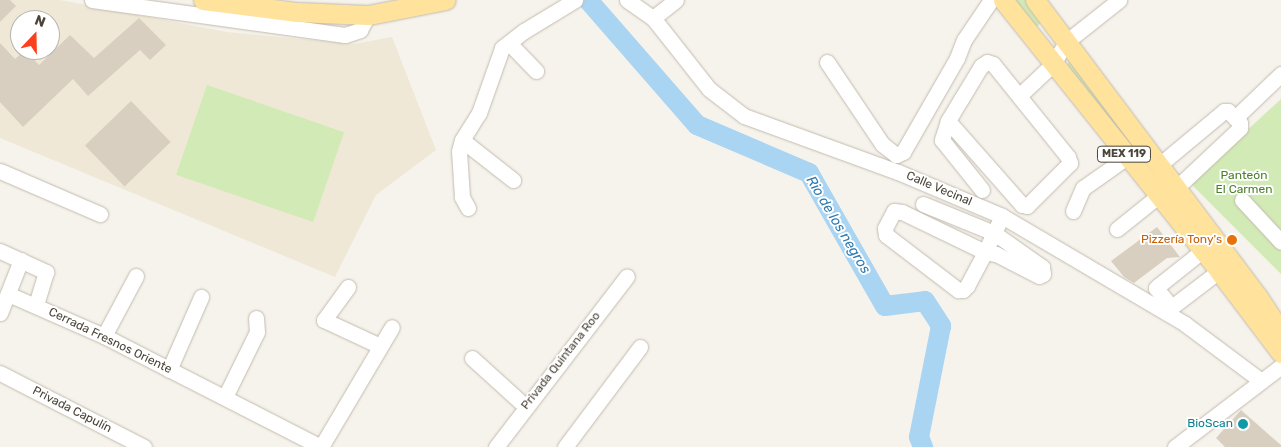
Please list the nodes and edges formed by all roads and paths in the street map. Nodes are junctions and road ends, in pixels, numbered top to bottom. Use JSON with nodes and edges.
{"nodes":[{"id":1,"x":92,"y":0,"type":"edge"},
{"id":2,"x":203,"y":0,"type":"edge"},
{"id":3,"x":295,"y":0,"type":"edge"},
{"id":4,"x":395,"y":0,"type":"edge"},
{"id":5,"x":446,"y":0,"type":"edge"},
{"id":6,"x":575,"y":0,"type":"edge"},
{"id":7,"x":627,"y":0,"type":"edge"},
{"id":8,"x":676,"y":0,"type":"edge"},
{"id":9,"x":991,"y":0,"type":"edge"},
{"id":10,"x":1002,"y":0,"type":"edge"},
{"id":11,"x":1035,"y":0,"type":"edge"},
{"id":12,"x":1119,"y":0,"type":"edge"},
{"id":13,"x":368,"y":15,"type":"junction"},
{"id":14,"x":653,"y":18,"type":"junction"},
{"id":15,"x":1066,"y":42,"type":"junction"},
{"id":16,"x":509,"y":43,"type":"junction"},
{"id":17,"x":827,"y":62,"type":"dead end"},
{"id":18,"x":1053,"y":64,"type":"junction"},
{"id":19,"x":536,"y":72,"type":"dead end"},
{"id":20,"x":1281,"y":74,"type":"edge"},
{"id":21,"x":1019,"y":96,"type":"junction"},
{"id":22,"x":1235,"y":118,"type":"junction"},
{"id":23,"x":948,"y":121,"type":"junction"},
{"id":24,"x":1204,"y":128,"type":"junction"},
{"id":25,"x":462,"y":140,"type":"junction"},
{"id":26,"x":1220,"y":147,"type":"junction"},
{"id":27,"x":1127,"y":157,"type":"junction"},
{"id":28,"x":1158,"y":166,"type":"junction"},
{"id":29,"x":0,"y":171,"type":"edge"},
{"id":30,"x":513,"y":180,"type":"dead end"},
{"id":31,"x":1176,"y":189,"type":"junction"},
{"id":32,"x":982,"y":190,"type":"dead end"},
{"id":33,"x":1158,"y":196,"type":"junction"},
{"id":34,"x":1242,"y":200,"type":"dead end"},
{"id":35,"x":923,"y":204,"type":"dead end"},
{"id":36,"x":468,"y":208,"type":"dead end"},
{"id":37,"x":1073,"y":211,"type":"dead end"},
{"id":38,"x":100,"y":214,"type":"dead end"},
{"id":39,"x":1002,"y":216,"type":"junction"},
{"id":40,"x":1117,"y":229,"type":"dead end"},
{"id":41,"x":994,"y":233,"type":"junction"},
{"id":42,"x":1281,"y":242,"type":"edge"},
{"id":43,"x":0,"y":250,"type":"edge"},
{"id":44,"x":1202,"y":251,"type":"junction"},
{"id":45,"x":985,"y":252,"type":"junction"},
{"id":46,"x":21,"y":260,"type":"junction"},
{"id":47,"x":1219,"y":271,"type":"junction"},
{"id":48,"x":136,"y":276,"type":"dead end"},
{"id":49,"x":627,"y":276,"type":"dead end"},
{"id":50,"x":348,"y":287,"type":"dead end"},
{"id":51,"x":8,"y":294,"type":"junction"},
{"id":52,"x":201,"y":297,"type":"dead end"},
{"id":53,"x":1251,"y":302,"type":"junction"},
{"id":54,"x":36,"y":304,"type":"junction"},
{"id":55,"x":0,"y":313,"type":"edge"},
{"id":56,"x":1281,"y":317,"type":"edge"},
{"id":57,"x":256,"y":318,"type":"dead end"},
{"id":58,"x":392,"y":327,"type":"dead end"},
{"id":59,"x":1281,"y":332,"type":"edge"},
{"id":60,"x":104,"y":336,"type":"junction"},
{"id":61,"x":380,"y":346,"type":"junction"},
{"id":62,"x":640,"y":347,"type":"dead end"},
{"id":63,"x":472,"y":358,"type":"dead end"},
{"id":64,"x":1281,"y":363,"type":"edge"},
{"id":65,"x":169,"y":370,"type":"junction"},
{"id":66,"x":0,"y":373,"type":"edge"},
{"id":67,"x":1260,"y":380,"type":"junction"},
{"id":68,"x":224,"y":397,"type":"junction"},
{"id":69,"x":526,"y":407,"type":"junction"},
{"id":70,"x":144,"y":447,"type":"edge"},
{"id":71,"x":321,"y":447,"type":"edge"},
{"id":72,"x":496,"y":447,"type":"edge"},
{"id":73,"x":565,"y":447,"type":"edge"},
{"id":74,"x":1175,"y":447,"type":"edge"}],
"edges":[{"from":1,"to":13,"type":"street"},
{"from":2,"to":13,"type":"main road"},
{"from":3,"to":4,"type":"main road"},
{"from":5,"to":13,"type":"main road"},
{"from":6,"to":16,"type":"street"},
{"from":7,"to":14,"type":"street","name":"Calle Vecinal"},
{"from":8,"to":14,"type":"street"},
{"from":9,"to":17,"type":"street"},
{"from":10,"to":18,"type":"main road","number":"MEX 119"},
{"from":11,"to":15,"type":"main road","number":"MEX 119"},
{"from":12,"to":15,"type":"street"},
{"from":14,"to":39,"type":"street","name":"Calle Vecinal"},
{"from":15,"to":18,"type":"street"},
{"from":15,"to":28,"type":"main road","number":"MEX 119"},
{"from":16,"to":19,"type":"street"},
{"from":16,"to":25,"type":"street"},
{"from":18,"to":21,"type":"street"},
{"from":18,"to":27,"type":"main road","number":"MEX 119"},
{"from":20,"to":22,"type":"street"},
{"from":21,"to":23,"type":"street"},
{"from":21,"to":23,"type":"street"},
{"from":22,"to":24,"type":"street"},
{"from":22,"to":26,"type":"street"},
{"from":23,"to":32,"type":"street"},
{"from":24,"to":26,"type":"street"},
{"from":24,"to":28,"type":"street"},
{"from":25,"to":30,"type":"street"},
{"from":25,"to":36,"type":"street"},
{"from":26,"to":31,"type":"street"},
{"from":27,"to":33,"type":"main road","number":"MEX 119"},
{"from":27,"to":37,"type":"street"},
{"from":28,"to":31,"type":"main road","number":"MEX 119"},
{"from":29,"to":38,"type":"street"},
{"from":31,"to":53,"type":"main road","number":"MEX 119"},
{"from":33,"to":40,"type":"street"},
{"from":33,"to":44,"type":"main road","number":"MEX 119"},
{"from":34,"to":42,"type":"street"},
{"from":35,"to":41,"type":"street"},
{"from":39,"to":41,"type":"street"},
{"from":39,"to":67,"type":"street","name":"Calle Vecinal"},
{"from":41,"to":45,"type":"street"},
{"from":41,"to":45,"type":"street"},
{"from":43,"to":46,"type":"street"},
{"from":44,"to":47,"type":"main road","number":"MEX 119"},
{"from":44,"to":47,"type":"street"},
{"from":45,"to":45,"type":"street"},
{"from":46,"to":51,"type":"street"},
{"from":46,"to":54,"type":"street"},
{"from":47,"to":53,"type":"main road","number":"MEX 119"},
{"from":48,"to":60,"type":"street"},
{"from":49,"to":69,"type":"street","name":"Privada Quintana Roo"},
{"from":50,"to":61,"type":"street"},
{"from":51,"to":54,"type":"street","name":"Cerrada Fresnos Oriente"},
{"from":51,"to":55,"type":"street"},
{"from":52,"to":65,"type":"street"},
{"from":53,"to":56,"type":"main road"},
{"from":53,"to":59,"type":"main road"},
{"from":53,"to":64,"type":"main road"},
{"from":54,"to":60,"type":"street","name":"Cerrada Fresnos Oriente"},
{"from":57,"to":68,"type":"street"},
{"from":58,"to":61,"type":"street"},
{"from":60,"to":65,"type":"street","name":"Cerrada Fresnos Oriente"},
{"from":61,"to":71,"type":"street"},
{"from":62,"to":73,"type":"street"},
{"from":63,"to":69,"type":"street"},
{"from":64,"to":67,"type":"street"},
{"from":65,"to":68,"type":"street","name":"Cerrada Fresnos Oriente"},
{"from":66,"to":70,"type":"street","name":"Privada Capulín"},
{"from":67,"to":74,"type":"street"},
{"from":68,"to":71,"type":"street","name":"Cerrada Fresnos Oriente"},
{"from":69,"to":72,"type":"street","name":"Privada Quintana Roo"}]}
